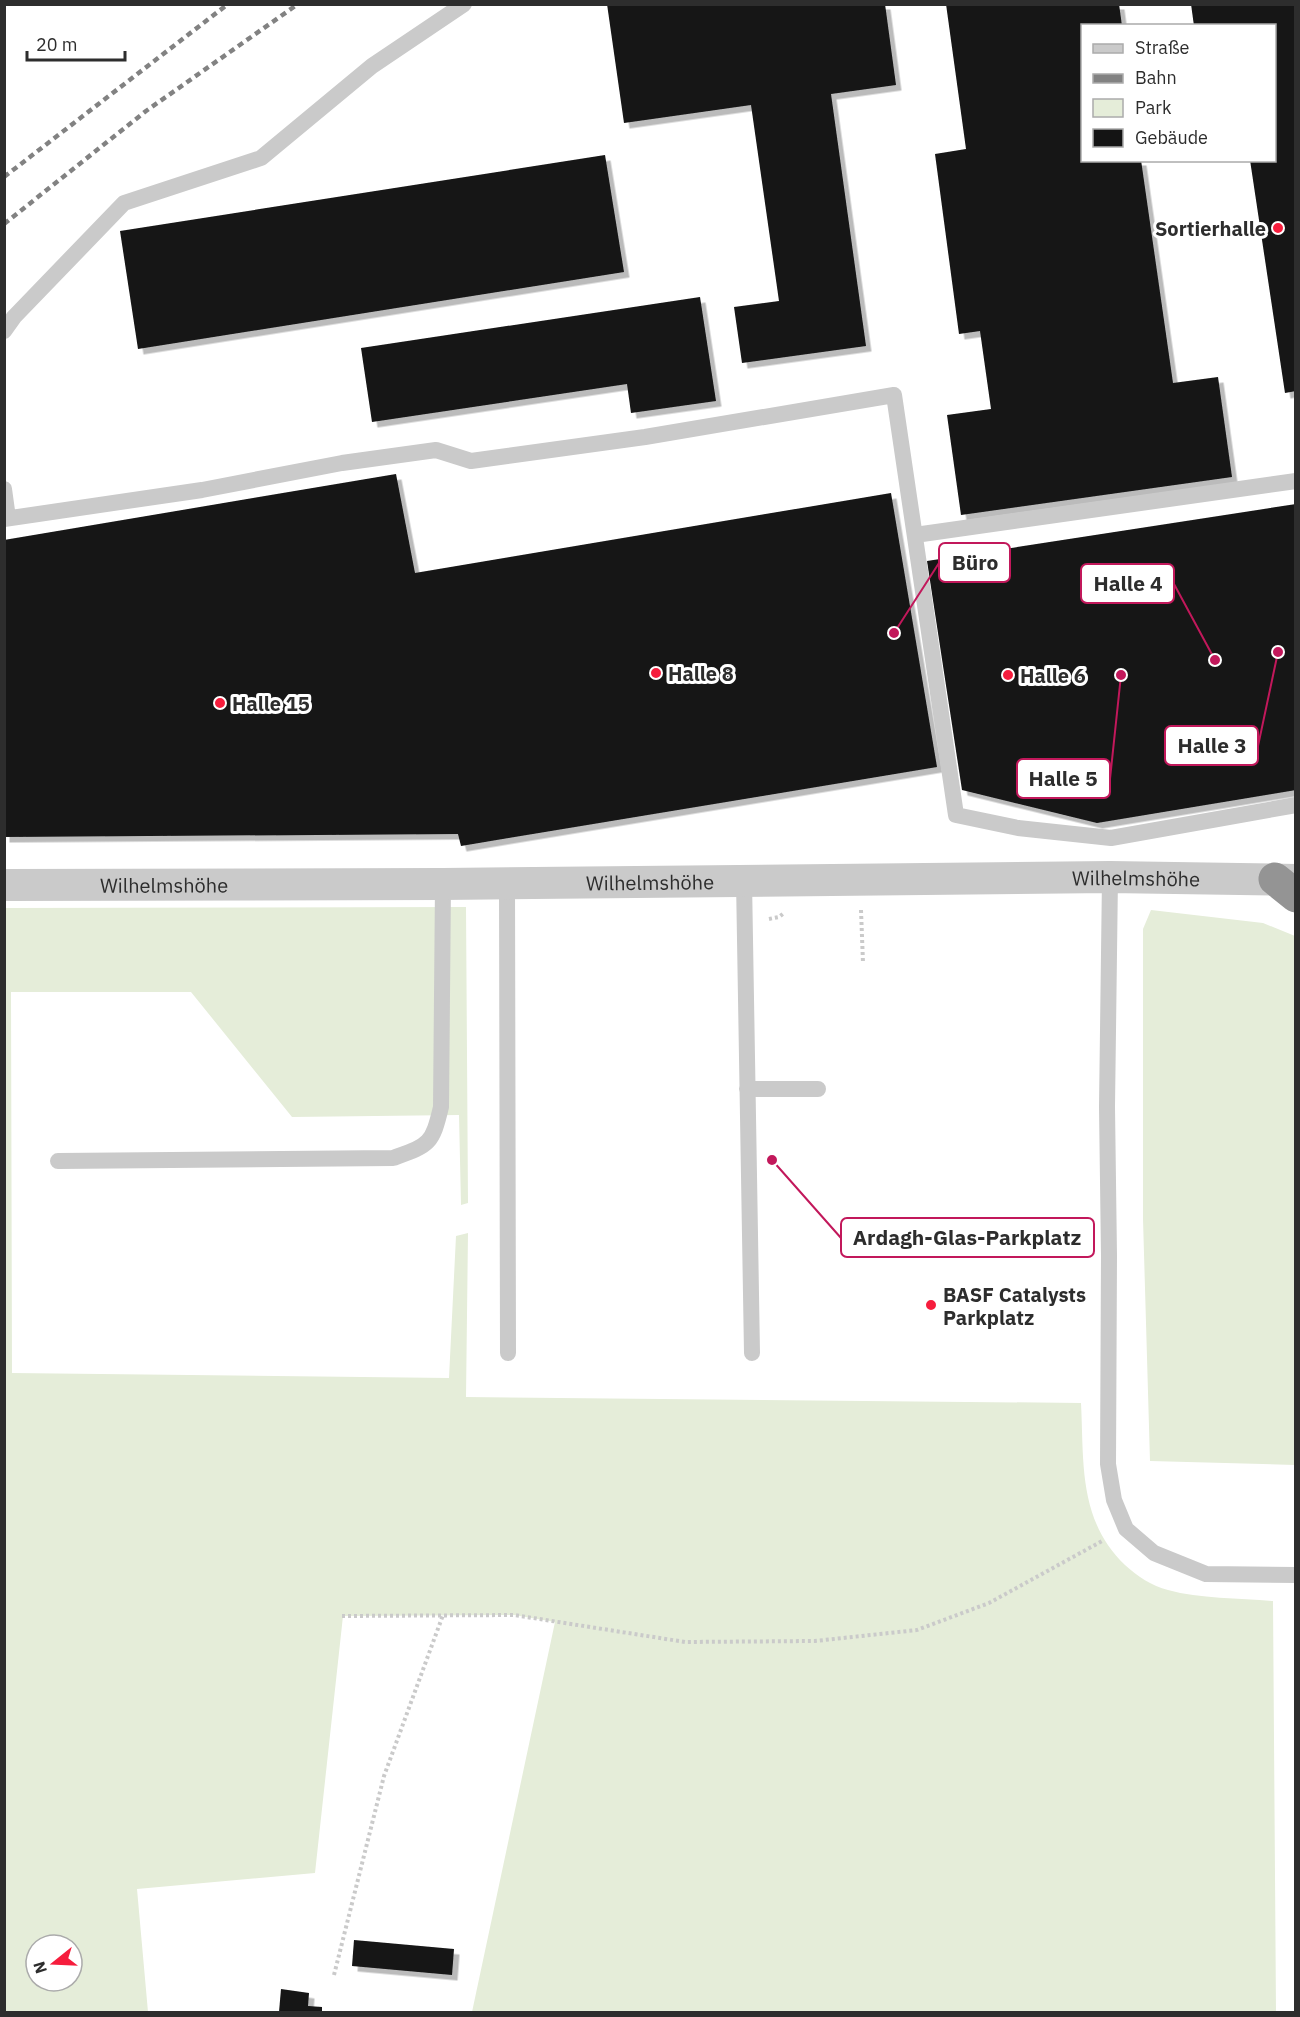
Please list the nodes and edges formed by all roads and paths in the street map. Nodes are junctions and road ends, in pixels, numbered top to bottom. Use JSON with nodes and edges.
{"nodes":[{"id":1,"x":464,"y":4,"type":"edge"},
{"id":2,"x":4,"y":331,"type":"edge"},
{"id":3,"x":1296,"y":481,"type":"edge"},
{"id":4,"x":4,"y":489,"type":"edge"},
{"id":5,"x":6,"y":518,"type":"edge"},
{"id":6,"x":915,"y":535,"type":"junction"},
{"id":7,"x":1296,"y":805,"type":"edge"},
{"id":8,"x":1110,"y":877,"type":"junction"},
{"id":9,"x":744,"y":880,"type":"junction"},
{"id":10,"x":507,"y":883,"type":"junction"},
{"id":11,"x":443,"y":884,"type":"junction"},
{"id":12,"x":4,"y":885,"type":"edge"},
{"id":13,"x":1289,"y":885,"type":"edge"},
{"id":14,"x":861,"y":910,"type":"dead end"},
{"id":15,"x":863,"y":963,"type":"dead end"},
{"id":16,"x":747,"y":1089,"type":"junction"},
{"id":17,"x":818,"y":1089,"type":"dead end"},
{"id":18,"x":58,"y":1161,"type":"dead end"},
{"id":19,"x":508,"y":1353,"type":"dead end"},
{"id":20,"x":752,"y":1353,"type":"dead end"},
{"id":21,"x":1126,"y":1528,"type":"junction"},
{"id":22,"x":1296,"y":1575,"type":"edge"},
{"id":23,"x":442,"y":1615,"type":"junction"},
{"id":24,"x":342,"y":1616,"type":"dead end"},
{"id":25,"x":334,"y":1975,"type":"dead end"}],
"edges":[{"from":1,"to":2,"type":"lane"},
{"from":3,"to":6,"type":"lane"},
{"from":4,"to":5,"type":"lane"},
{"from":5,"to":6,"type":"lane"},
{"from":6,"to":7,"type":"lane"},
{"from":8,"to":9,"type":"street","name":"Wilhelmshöhe"},
{"from":8,"to":13,"type":"street","name":"Wilhelmshöhe"},
{"from":8,"to":21,"type":"lane"},
{"from":9,"to":10,"type":"street","name":"Wilhelmshöhe"},
{"from":9,"to":16,"type":"lane"},
{"from":10,"to":11,"type":"street","name":"Wilhelmshöhe"},
{"from":10,"to":19,"type":"lane"},
{"from":11,"to":12,"type":"street","name":"Wilhelmshöhe"},
{"from":11,"to":18,"type":"lane"},
{"from":14,"to":15,"type":"path"},
{"from":16,"to":17,"type":"lane"},
{"from":16,"to":20,"type":"lane"},
{"from":21,"to":22,"type":"lane"},
{"from":21,"to":23,"type":"path"},
{"from":23,"to":24,"type":"path"},
{"from":23,"to":25,"type":"path"}]}
